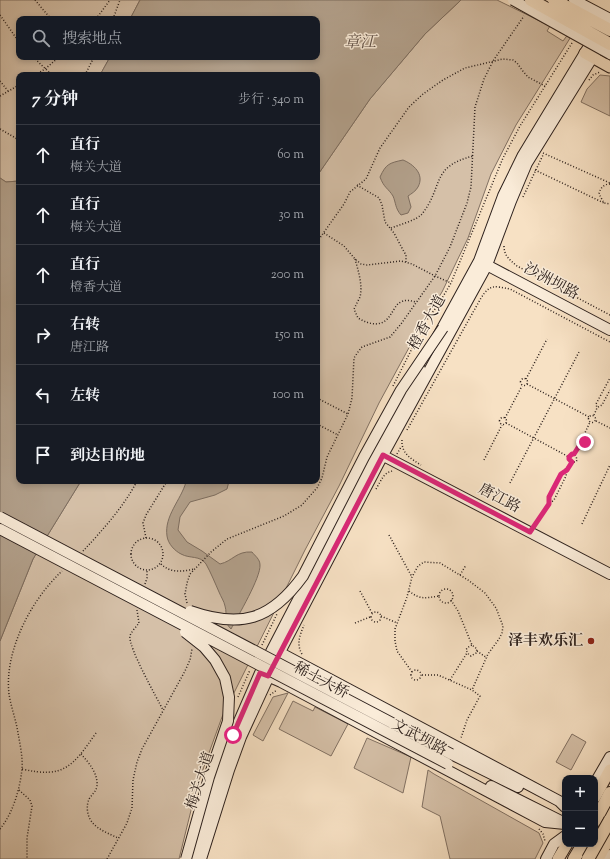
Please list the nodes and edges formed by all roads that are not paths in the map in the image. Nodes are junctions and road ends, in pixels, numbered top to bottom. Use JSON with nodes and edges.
{"nodes":[{"id":1,"x":513,"y":0,"type":"edge"},
{"id":2,"x":554,"y":0,"type":"edge"},
{"id":3,"x":574,"y":0,"type":"edge"},
{"id":4,"x":529,"y":6,"type":"edge"},
{"id":5,"x":610,"y":14,"type":"edge"},
{"id":6,"x":610,"y":19,"type":"edge"},
{"id":7,"x":610,"y":30,"type":"edge"},
{"id":8,"x":610,"y":44,"type":"edge"},
{"id":9,"x":610,"y":54,"type":"edge"},
{"id":10,"x":588,"y":55,"type":"junction"},
{"id":11,"x":608,"y":70,"type":"edge"},
{"id":12,"x":483,"y":263,"type":"junction"},
{"id":13,"x":442,"y":328,"type":"junction"},
{"id":14,"x":610,"y":330,"type":"edge"},
{"id":15,"x":379,"y":453,"type":"junction"},
{"id":16,"x":0,"y":517,"type":"edge"},
{"id":17,"x":0,"y":530,"type":"edge"},
{"id":18,"x":610,"y":574,"type":"edge"},
{"id":19,"x":162,"y":602,"type":"junction"},
{"id":20,"x":156,"y":611,"type":"junction"},
{"id":21,"x":276,"y":650,"type":"junction"},
{"id":22,"x":264,"y":675,"type":"junction"},
{"id":23,"x":610,"y":757,"type":"edge"},
{"id":24,"x":450,"y":759,"type":"junction"},
{"id":25,"x":610,"y":770,"type":"edge"},
{"id":26,"x":598,"y":778,"type":"edge"},
{"id":27,"x":598,"y":792,"type":"edge"},
{"id":28,"x":610,"y":793,"type":"edge"},
{"id":29,"x":562,"y":804,"type":"edge"},
{"id":30,"x":562,"y":809,"type":"edge"},
{"id":31,"x":598,"y":815,"type":"edge"},
{"id":32,"x":610,"y":820,"type":"edge"},
{"id":33,"x":562,"y":822,"type":"edge"},
{"id":34,"x":562,"y":824,"type":"edge"},
{"id":35,"x":598,"y":825,"type":"edge"},
{"id":36,"x":562,"y":829,"type":"edge"},
{"id":37,"x":610,"y":830,"type":"edge"},
{"id":38,"x":562,"y":838,"type":"edge"},
{"id":39,"x":598,"y":838,"type":"edge"},
{"id":40,"x":609,"y":841,"type":"edge"},
{"id":41,"x":554,"y":844,"type":"junction"},
{"id":42,"x":565,"y":847,"type":"edge"},
{"id":43,"x":581,"y":847,"type":"edge"},
{"id":44,"x":610,"y":855,"type":"edge"},
{"id":45,"x":186,"y":859,"type":"edge"},
{"id":46,"x":192,"y":859,"type":"edge"},
{"id":47,"x":201,"y":859,"type":"edge"},
{"id":48,"x":546,"y":859,"type":"edge"},
{"id":49,"x":558,"y":859,"type":"edge"},
{"id":50,"x":574,"y":859,"type":"edge"},
{"id":51,"x":588,"y":859,"type":"edge"},
{"id":52,"x":598,"y":859,"type":"edge"},
{"id":53,"x":604,"y":859,"type":"edge"},
{"id":54,"x":608,"y":859,"type":"edge"}],
"edges":[{"from":1,"to":9,"type":"main road","bridge":true},
{"from":2,"to":7,"type":"highway","bridge":true},
{"from":3,"to":6,"type":"main road","bridge":true},
{"from":4,"to":8,"type":"highway","bridge":true},
{"from":5,"to":10,"type":"main road","name":"橙香大道"},
{"from":7,"to":10,"type":"main road","name":"橙香大道"},
{"from":10,"to":11,"type":"main road"},
{"from":10,"to":12,"type":"main road","name":"橙香大道"},
{"from":10,"to":12,"type":"main road","name":"橙香大道"},
{"from":12,"to":13,"type":"main road","name":"橙香大道"},
{"from":12,"to":14,"type":"main road","name":"沙洲坝路"},
{"from":12,"to":15,"type":"main road","name":"橙香大道"},
{"from":13,"to":15,"type":"main road","name":"橙香大道"},
{"from":13,"to":19,"type":"main road","bridge":true},
{"from":15,"to":18,"type":"main road","name":"唐江路"},
{"from":15,"to":21,"type":"main road","name":"橙香大道"},
{"from":16,"to":19,"type":"main road","name":"稀土大桥","bridge":true},
{"from":17,"to":20,"type":"main road","name":"稀土大桥","bridge":true},
{"from":19,"to":24,"type":"main road","name":"稀土大桥","bridge":true},
{"from":20,"to":24,"type":"main road","name":"稀土大桥","bridge":true},
{"from":20,"to":45,"type":"main road","bridge":true},
{"from":21,"to":22,"type":"main road","name":"梅关大道"},
{"from":21,"to":29,"type":"main road","name":"文武坝路"},
{"from":22,"to":34,"type":"main road","name":"文武坝路"},
{"from":22,"to":46,"type":"main road","name":"梅关大道"},
{"from":22,"to":47,"type":"main road","name":"梅关大道"},
{"from":23,"to":26,"type":"main road"},
{"from":24,"to":30,"type":"main road","name":"稀土大桥"},
{"from":24,"to":33,"type":"main road","name":"稀土大桥"},
{"from":25,"to":27,"type":"main road"},
{"from":28,"to":31,"type":"highway"},
{"from":32,"to":51,"type":"highway","bridge":true},
{"from":35,"to":37,"type":"main road"},
{"from":36,"to":41,"type":"main road"},
{"from":38,"to":41,"type":"main road"},
{"from":39,"to":40,"type":"main road"},
{"from":40,"to":52,"type":"main road"},
{"from":40,"to":53,"type":"main road"},
{"from":41,"to":48,"type":"main road"},
{"from":42,"to":49,"type":"main road"},
{"from":43,"to":50,"type":"highway"},
{"from":44,"to":54,"type":"main road"}]}
